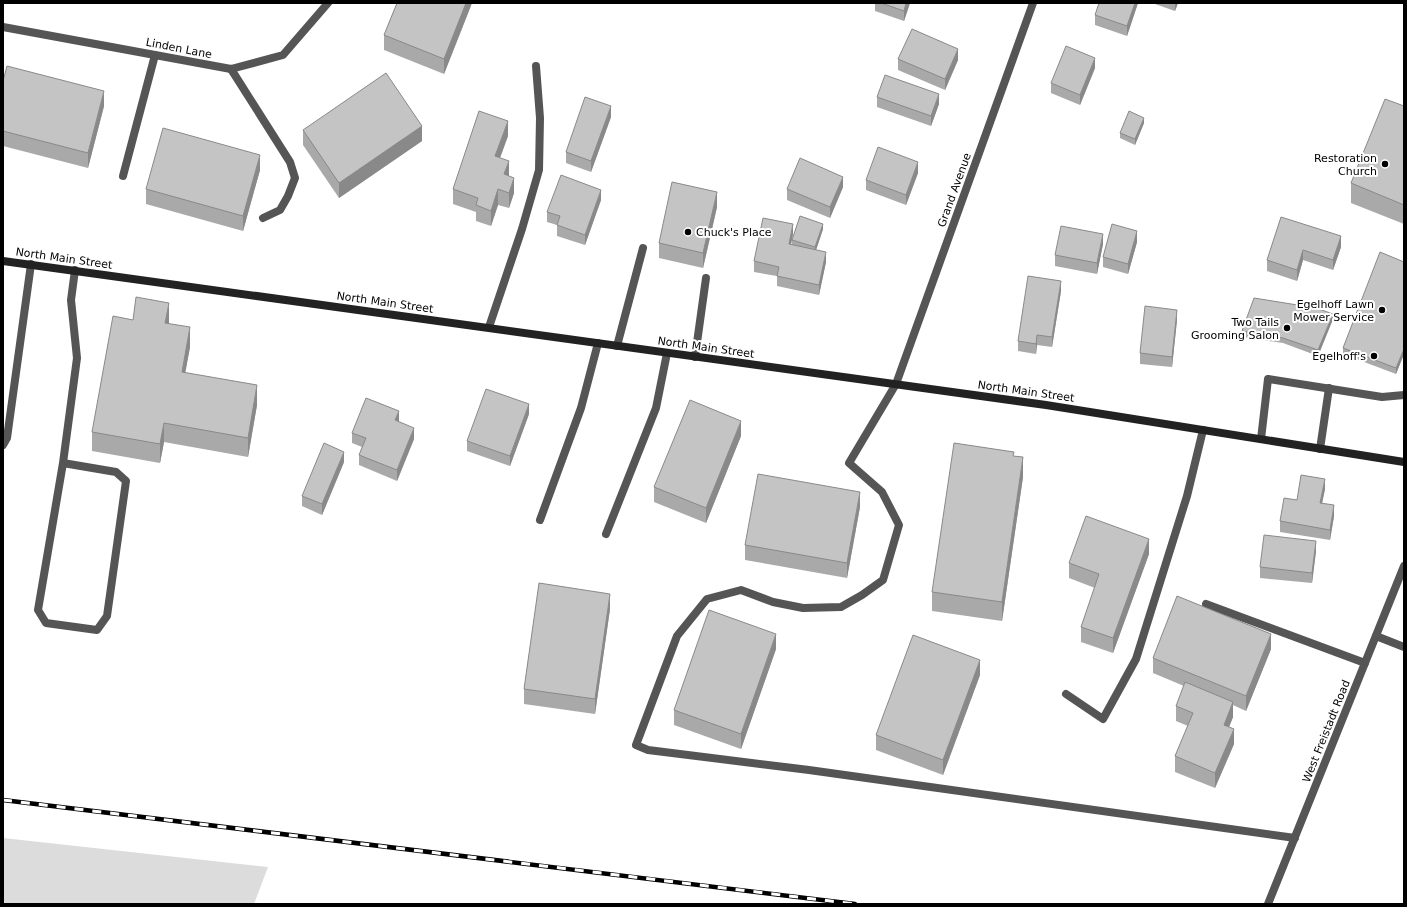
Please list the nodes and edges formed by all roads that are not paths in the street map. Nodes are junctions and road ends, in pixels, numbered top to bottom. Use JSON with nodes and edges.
{"nodes":[{"id":1,"x":328,"y":3,"type":"edge"},
{"id":2,"x":1033,"y":3,"type":"edge"},
{"id":3,"x":3,"y":27,"type":"edge"},
{"id":4,"x":155,"y":55,"type":"junction"},
{"id":5,"x":536,"y":66,"type":"dead end"},
{"id":6,"x":231,"y":69,"type":"junction"},
{"id":7,"x":122,"y":176,"type":"dead end"},
{"id":8,"x":263,"y":218,"type":"dead end"},
{"id":9,"x":643,"y":248,"type":"dead end"},
{"id":10,"x":3,"y":261,"type":"edge"},
{"id":11,"x":31,"y":264,"type":"junction"},
{"id":12,"x":75,"y":270,"type":"junction"},
{"id":13,"x":706,"y":278,"type":"dead end"},
{"id":14,"x":489,"y":327,"type":"junction"},
{"id":15,"x":598,"y":343,"type":"junction"},
{"id":16,"x":617,"y":346,"type":"junction"},
{"id":17,"x":666,"y":353,"type":"junction"},
{"id":18,"x":695,"y":357,"type":"junction"},
{"id":19,"x":896,"y":384,"type":"junction"},
{"id":20,"x":1329,"y":388,"type":"junction"},
{"id":21,"x":1404,"y":395,"type":"edge"},
{"id":22,"x":1203,"y":430,"type":"junction"},
{"id":23,"x":1261,"y":439,"type":"junction"},
{"id":24,"x":3,"y":445,"type":"edge"},
{"id":25,"x":1320,"y":449,"type":"junction"},
{"id":26,"x":1404,"y":462,"type":"edge"},
{"id":27,"x":62,"y":463,"type":"junction"},
{"id":28,"x":540,"y":520,"type":"dead end"},
{"id":29,"x":606,"y":534,"type":"dead end"},
{"id":30,"x":1404,"y":566,"type":"edge"},
{"id":31,"x":1206,"y":604,"type":"dead end"},
{"id":32,"x":1376,"y":636,"type":"junction"},
{"id":33,"x":1404,"y":648,"type":"edge"},
{"id":34,"x":1365,"y":663,"type":"junction"},
{"id":35,"x":1066,"y":694,"type":"dead end"},
{"id":36,"x":1294,"y":838,"type":"junction"},
{"id":37,"x":1268,"y":904,"type":"edge"}],
"edges":[{"from":1,"to":6,"type":"street","name":"Linden Lane"},
{"from":2,"to":19,"type":"street","name":"Grand Avenue"},
{"from":3,"to":4,"type":"street","name":"Linden Lane"},
{"from":4,"to":6,"type":"street","name":"Linden Lane"},
{"from":4,"to":7,"type":"street"},
{"from":5,"to":14,"type":"street"},
{"from":6,"to":8,"type":"street"},
{"from":9,"to":16,"type":"street"},
{"from":10,"to":11,"type":"main road","name":"North Main Street"},
{"from":11,"to":12,"type":"main road","name":"North Main Street"},
{"from":11,"to":24,"type":"street"},
{"from":12,"to":14,"type":"main road","name":"North Main Street"},
{"from":12,"to":27,"type":"street"},
{"from":13,"to":18,"type":"street"},
{"from":14,"to":15,"type":"main road","name":"North Main Street"},
{"from":15,"to":16,"type":"main road","name":"North Main Street"},
{"from":15,"to":28,"type":"street"},
{"from":16,"to":17,"type":"main road","name":"North Main Street"},
{"from":17,"to":18,"type":"main road","name":"North Main Street"},
{"from":17,"to":29,"type":"street"},
{"from":18,"to":19,"type":"main road","name":"North Main Street"},
{"from":19,"to":22,"type":"main road","name":"North Main Street"},
{"from":19,"to":36,"type":"street","name":"Grand Avenue"},
{"from":20,"to":21,"type":"street"},
{"from":20,"to":23,"type":"street"},
{"from":20,"to":25,"type":"street"},
{"from":22,"to":23,"type":"main road","name":"North Main Street"},
{"from":22,"to":35,"type":"street"},
{"from":23,"to":25,"type":"main road","name":"North Main Street"},
{"from":25,"to":26,"type":"main road","name":"North Main Street"},
{"from":27,"to":27,"type":"street"},
{"from":30,"to":32,"type":"street","name":"West Freistadt Road"},
{"from":31,"to":34,"type":"street"},
{"from":32,"to":33,"type":"street"},
{"from":32,"to":34,"type":"street","name":"West Freistadt Road"},
{"from":34,"to":36,"type":"street","name":"West Freistadt Road"},
{"from":36,"to":37,"type":"street","name":"West Freistadt Road"}]}
